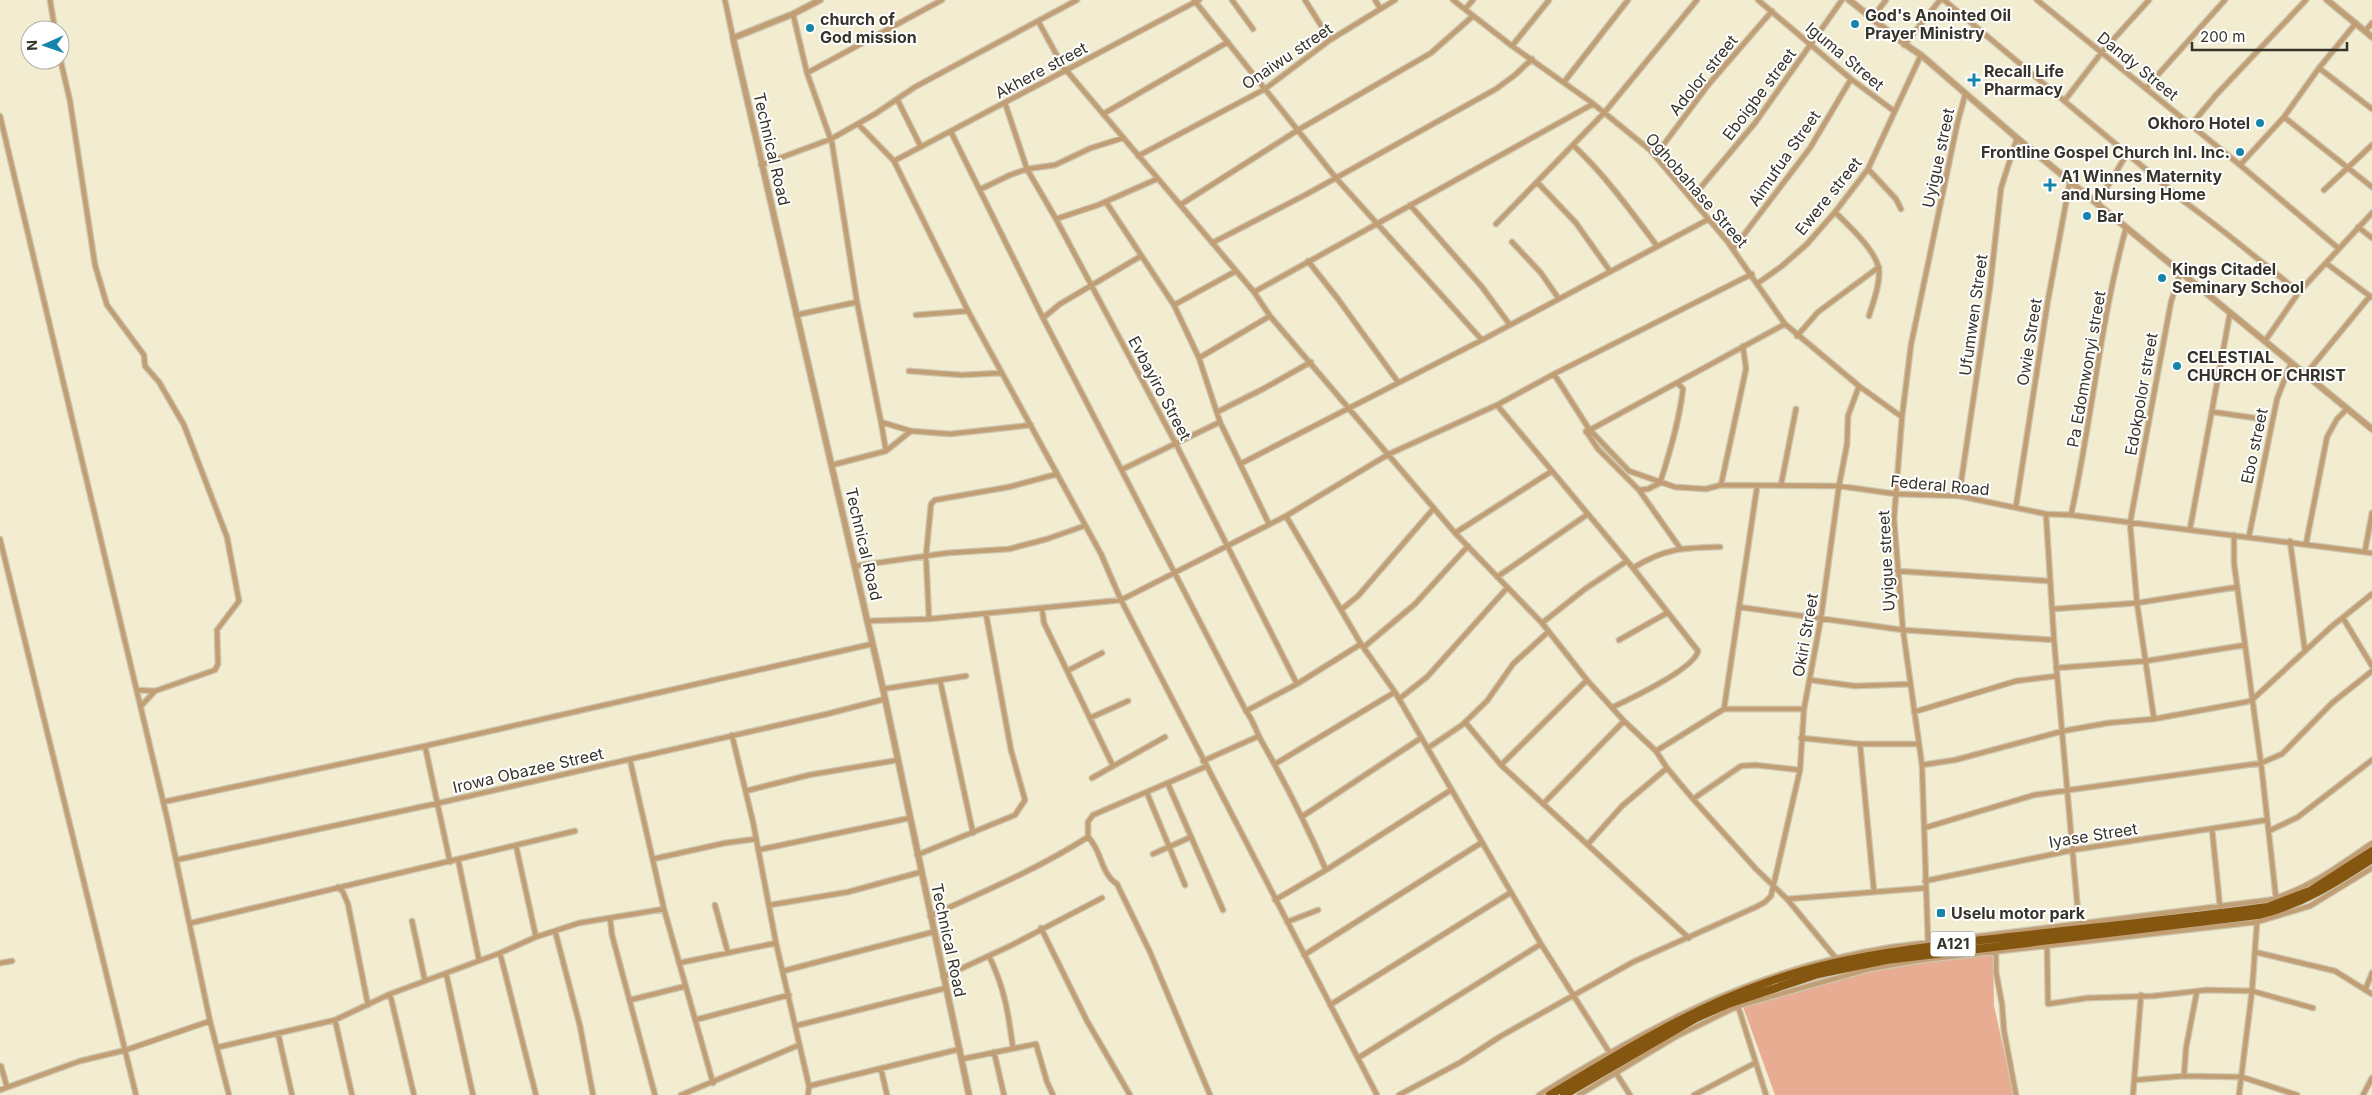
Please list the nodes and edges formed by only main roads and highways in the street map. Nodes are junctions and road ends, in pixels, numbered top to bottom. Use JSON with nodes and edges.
{"nodes":[{"id":1,"x":2372,"y":851,"type":"edge"},
{"id":2,"x":2372,"y":859,"type":"edge"},
{"id":3,"x":1663,"y":1033,"type":"junction"},
{"id":4,"x":1550,"y":1095,"type":"edge"},
{"id":5,"x":1564,"y":1095,"type":"edge"}],
"edges":[{"from":1,"to":3,"type":"highway","number":"A121"},
{"from":2,"to":3,"type":"highway","number":"A121"},
{"from":3,"to":4,"type":"highway","number":"A121"},
{"from":3,"to":5,"type":"highway","number":"A121"}]}
